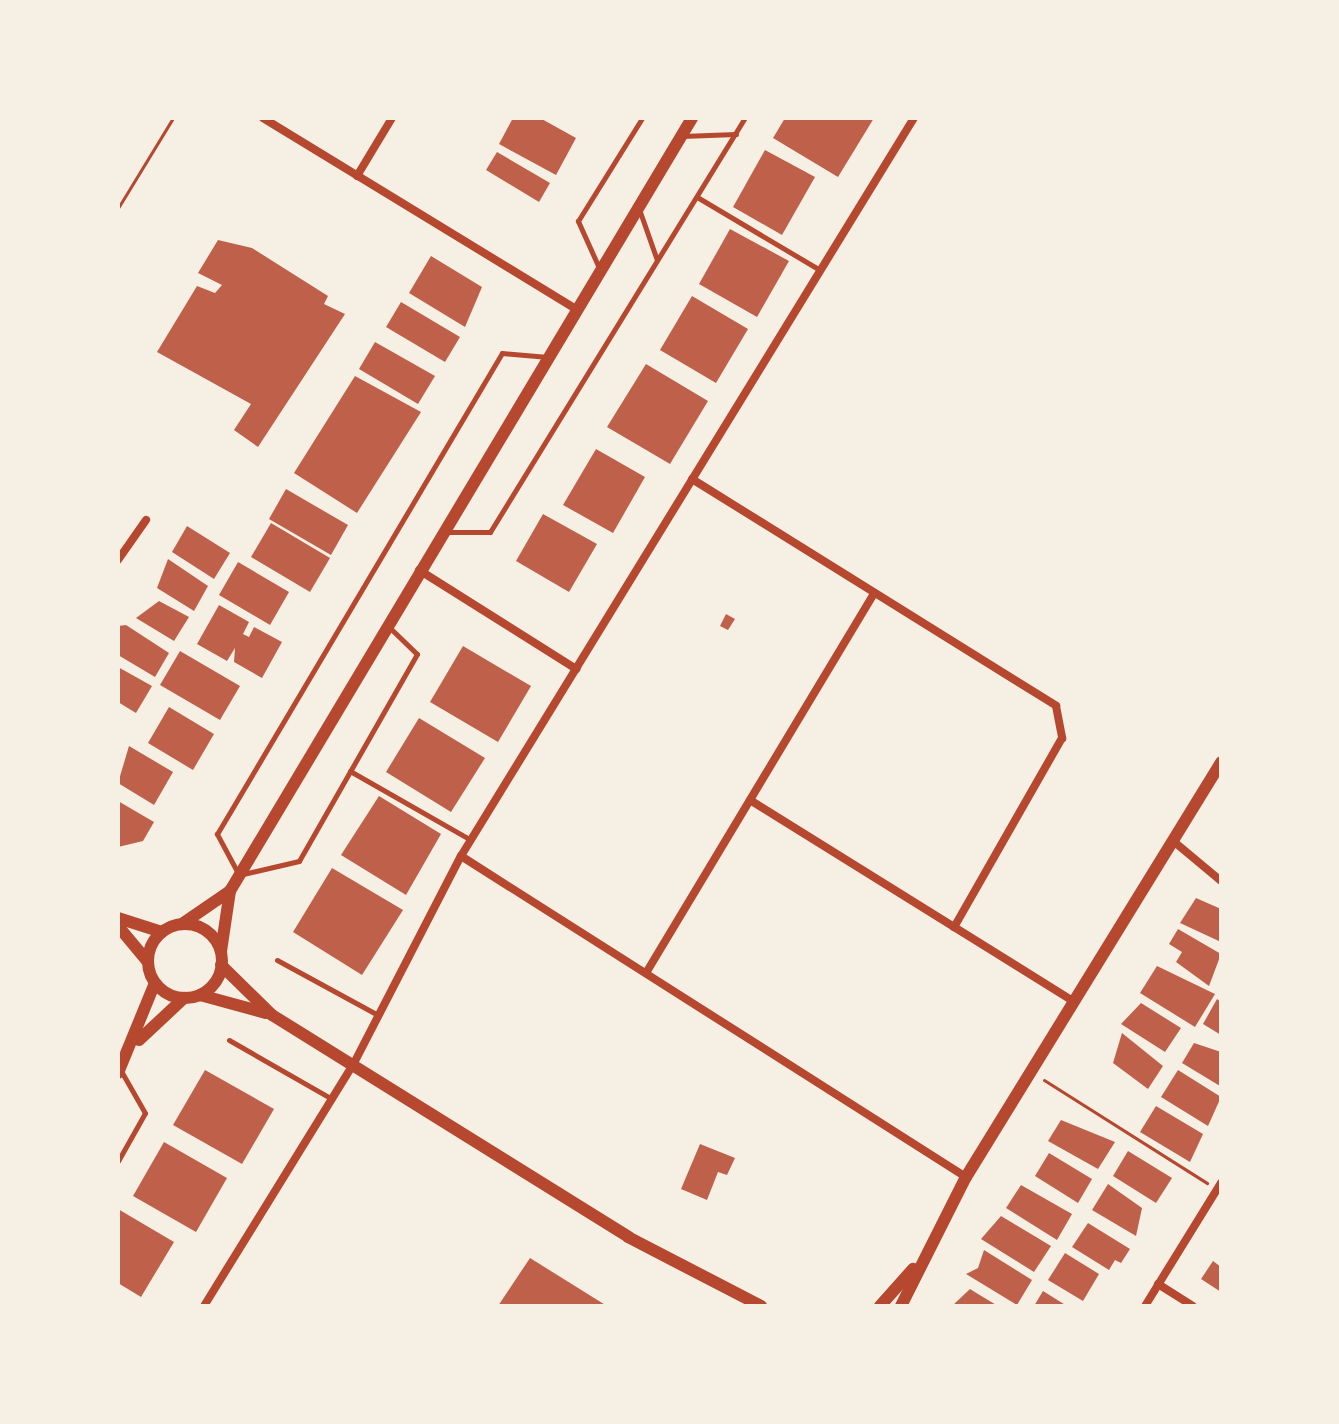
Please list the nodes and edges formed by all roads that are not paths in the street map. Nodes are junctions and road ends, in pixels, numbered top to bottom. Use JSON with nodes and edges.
{"nodes":[{"id":1,"x":263,"y":118,"type":"edge"},
{"id":2,"x":392,"y":118,"type":"edge"},
{"id":3,"x":642,"y":118,"type":"edge"},
{"id":4,"x":692,"y":118,"type":"edge"},
{"id":5,"x":745,"y":118,"type":"edge"},
{"id":6,"x":914,"y":118,"type":"edge"},
{"id":7,"x":736,"y":134,"type":"junction"},
{"id":8,"x":681,"y":136,"type":"junction"},
{"id":9,"x":357,"y":176,"type":"junction"},
{"id":10,"x":697,"y":197,"type":"junction"},
{"id":11,"x":639,"y":208,"type":"junction"},
{"id":12,"x":658,"y":261,"type":"junction"},
{"id":13,"x":821,"y":270,"type":"junction"},
{"id":14,"x":601,"y":272,"type":"junction"},
{"id":15,"x":578,"y":310,"type":"junction"},
{"id":16,"x":549,"y":357,"type":"junction"},
{"id":17,"x":692,"y":479,"type":"junction"},
{"id":18,"x":146,"y":520,"type":"dead end"},
{"id":19,"x":443,"y":532,"type":"junction"},
{"id":20,"x":118,"y":560,"type":"edge"},
{"id":21,"x":418,"y":570,"type":"junction"},
{"id":22,"x":874,"y":593,"type":"junction"},
{"id":23,"x":386,"y":624,"type":"junction"},
{"id":24,"x":576,"y":669,"type":"junction"},
{"id":25,"x":1221,"y":762,"type":"edge"},
{"id":26,"x":350,"y":771,"type":"junction"},
{"id":27,"x":750,"y":800,"type":"junction"},
{"id":28,"x":471,"y":840,"type":"junction"},
{"id":29,"x":1172,"y":840,"type":"junction"},
{"id":30,"x":461,"y":856,"type":"junction"},
{"id":31,"x":239,"y":875,"type":"junction"},
{"id":32,"x":1221,"y":881,"type":"edge"},
{"id":33,"x":230,"y":891,"type":"junction"},
{"id":34,"x":118,"y":918,"type":"edge"},
{"id":35,"x":182,"y":924,"type":"junction"},
{"id":36,"x":118,"y":926,"type":"edge"},
{"id":37,"x":954,"y":927,"type":"junction"},
{"id":38,"x":162,"y":932,"type":"junction"},
{"id":39,"x":221,"y":958,"type":"junction"},
{"id":40,"x":277,"y":960,"type":"dead end"},
{"id":41,"x":148,"y":962,"type":"junction"},
{"id":42,"x":646,"y":973,"type":"junction"},
{"id":43,"x":155,"y":983,"type":"junction"},
{"id":44,"x":200,"y":995,"type":"junction"},
{"id":45,"x":184,"y":998,"type":"junction"},
{"id":46,"x":1074,"y":1002,"type":"junction"},
{"id":47,"x":272,"y":1015,"type":"junction"},
{"id":48,"x":379,"y":1015,"type":"junction"},
{"id":49,"x":229,"y":1040,"type":"dead end"},
{"id":50,"x":134,"y":1045,"type":"junction"},
{"id":51,"x":353,"y":1065,"type":"junction"},
{"id":52,"x":119,"y":1072,"type":"edge"},
{"id":53,"x":332,"y":1099,"type":"junction"},
{"id":54,"x":118,"y":1161,"type":"edge"},
{"id":55,"x":966,"y":1177,"type":"junction"},
{"id":56,"x":1219,"y":1186,"type":"edge"},
{"id":57,"x":923,"y":1257,"type":"junction"},
{"id":58,"x":1158,"y":1284,"type":"junction"},
{"id":59,"x":733,"y":1294,"type":"junction"},
{"id":60,"x":204,"y":1306,"type":"edge"},
{"id":61,"x":747,"y":1306,"type":"edge"},
{"id":62,"x":761,"y":1306,"type":"edge"},
{"id":63,"x":880,"y":1306,"type":"edge"},
{"id":64,"x":901,"y":1306,"type":"edge"},
{"id":65,"x":1145,"y":1306,"type":"edge"},
{"id":66,"x":1193,"y":1306,"type":"edge"}],
"edges":[{"from":1,"to":9,"type":"street"},
{"from":2,"to":9,"type":"street"},
{"from":3,"to":14,"type":"lane"},
{"from":4,"to":8,"type":"street"},
{"from":5,"to":7,"type":"lane"},
{"from":6,"to":13,"type":"street"},
{"from":7,"to":8,"type":"lane"},
{"from":7,"to":10,"type":"lane"},
{"from":8,"to":11,"type":"street"},
{"from":9,"to":15,"type":"street"},
{"from":10,"to":12,"type":"lane"},
{"from":10,"to":13,"type":"lane"},
{"from":11,"to":12,"type":"lane"},
{"from":11,"to":14,"type":"street"},
{"from":12,"to":19,"type":"lane"},
{"from":13,"to":17,"type":"street"},
{"from":14,"to":15,"type":"street"},
{"from":15,"to":16,"type":"street"},
{"from":16,"to":19,"type":"street"},
{"from":16,"to":31,"type":"lane"},
{"from":17,"to":22,"type":"street"},
{"from":17,"to":24,"type":"street"},
{"from":18,"to":20,"type":"street"},
{"from":19,"to":21,"type":"street"},
{"from":21,"to":23,"type":"street"},
{"from":21,"to":24,"type":"street"},
{"from":22,"to":27,"type":"street"},
{"from":22,"to":37,"type":"street"},
{"from":23,"to":26,"type":"lane"},
{"from":23,"to":31,"type":"street"},
{"from":24,"to":28,"type":"street"},
{"from":25,"to":29,"type":"street"},
{"from":26,"to":28,"type":"lane"},
{"from":26,"to":31,"type":"lane"},
{"from":27,"to":37,"type":"street"},
{"from":27,"to":42,"type":"street"},
{"from":28,"to":30,"type":"street"},
{"from":29,"to":32,"type":"street"},
{"from":29,"to":46,"type":"street"},
{"from":30,"to":42,"type":"street"},
{"from":30,"to":48,"type":"street"},
{"from":31,"to":33,"type":"street"},
{"from":33,"to":35,"type":"street"},
{"from":33,"to":39,"type":"street"},
{"from":34,"to":38,"type":"street"},
{"from":35,"to":38,"type":"street"},
{"from":35,"to":39,"type":"street"},
{"from":36,"to":41,"type":"street"},
{"from":37,"to":46,"type":"street"},
{"from":38,"to":41,"type":"street"},
{"from":39,"to":44,"type":"street"},
{"from":39,"to":47,"type":"street"},
{"from":40,"to":48,"type":"lane"},
{"from":41,"to":43,"type":"street"},
{"from":42,"to":55,"type":"street"},
{"from":43,"to":45,"type":"street"},
{"from":43,"to":50,"type":"street"},
{"from":44,"to":45,"type":"street"},
{"from":44,"to":47,"type":"street"},
{"from":45,"to":50,"type":"street"},
{"from":46,"to":55,"type":"street"},
{"from":47,"to":51,"type":"street"},
{"from":48,"to":51,"type":"street"},
{"from":49,"to":53,"type":"lane"},
{"from":50,"to":52,"type":"street"},
{"from":51,"to":53,"type":"street"},
{"from":51,"to":59,"type":"street"},
{"from":52,"to":54,"type":"lane"},
{"from":53,"to":60,"type":"street"},
{"from":55,"to":57,"type":"street"},
{"from":56,"to":58,"type":"street"},
{"from":57,"to":63,"type":"street"},
{"from":57,"to":64,"type":"street"},
{"from":58,"to":65,"type":"street"},
{"from":58,"to":66,"type":"street"},
{"from":59,"to":61,"type":"street"},
{"from":59,"to":62,"type":"street"}]}
